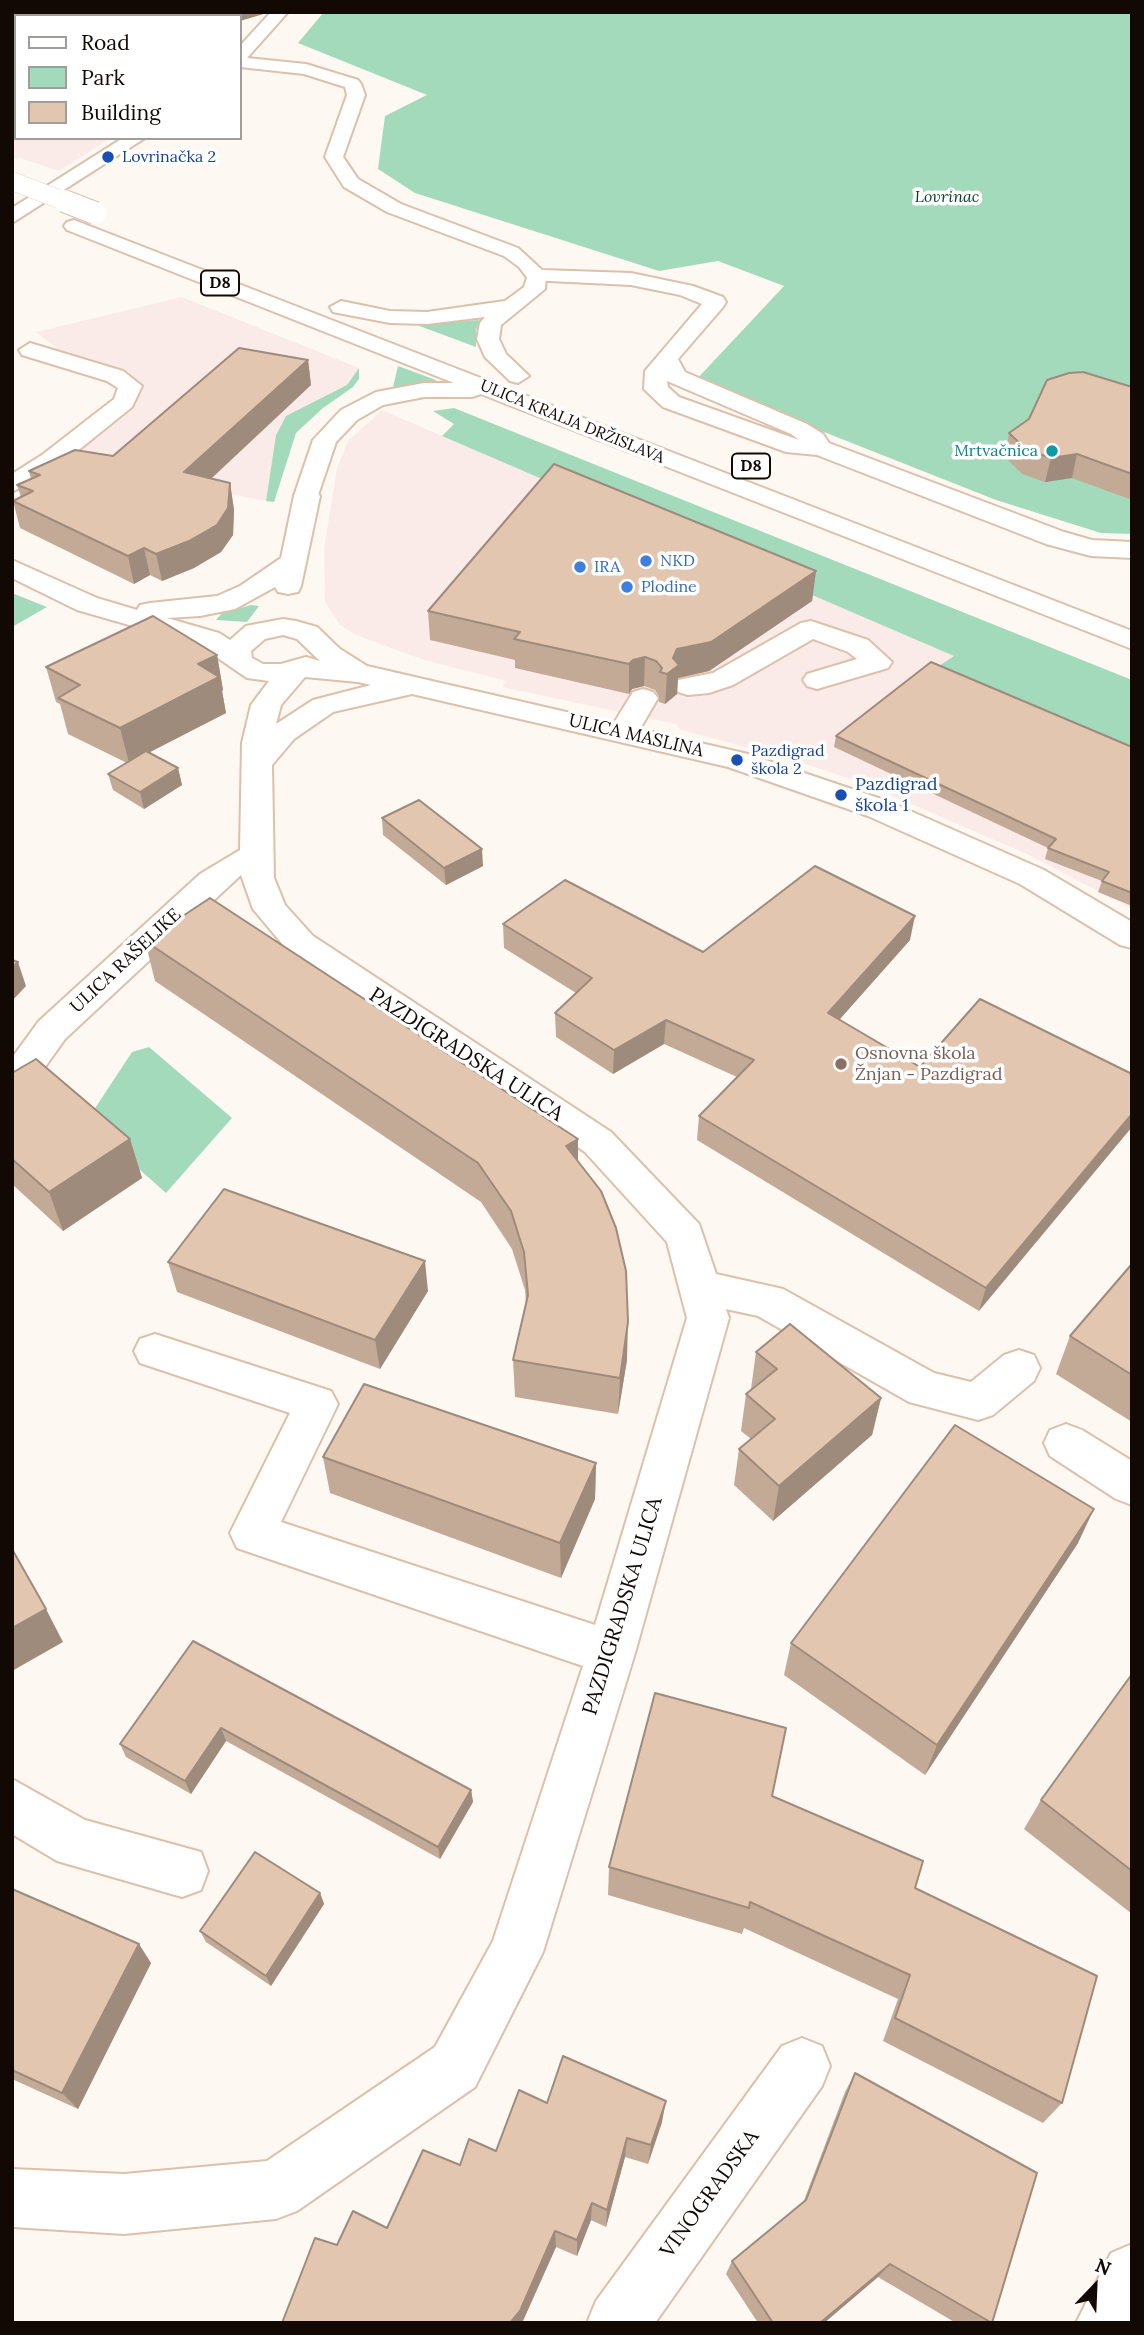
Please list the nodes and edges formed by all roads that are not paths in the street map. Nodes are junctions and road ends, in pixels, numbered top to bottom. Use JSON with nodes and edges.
{"nodes":[{"id":1,"x":280,"y":12,"type":"edge"},
{"id":2,"x":242,"y":53,"type":"edge"},
{"id":3,"x":242,"y":62,"type":"edge"},
{"id":4,"x":133,"y":140,"type":"edge"},
{"id":5,"x":12,"y":181,"type":"edge"},
{"id":6,"x":12,"y":201,"type":"edge"},
{"id":7,"x":12,"y":217,"type":"edge"},
{"id":8,"x":147,"y":232,"type":"dead end"},
{"id":9,"x":536,"y":276,"type":"junction"},
{"id":10,"x":510,"y":307,"type":"junction"},
{"id":11,"x":366,"y":341,"type":"junction"},
{"id":12,"x":429,"y":341,"type":"dead end"},
{"id":13,"x":30,"y":350,"type":"dead end"},
{"id":14,"x":467,"y":356,"type":"dead end"},
{"id":15,"x":518,"y":376,"type":"junction"},
{"id":16,"x":380,"y":382,"type":"junction"},
{"id":17,"x":495,"y":392,"type":"junction"},
{"id":18,"x":726,"y":456,"type":"dead end"},
{"id":19,"x":51,"y":460,"type":"junction"},
{"id":20,"x":107,"y":473,"type":"edge"},
{"id":21,"x":12,"y":485,"type":"edge"},
{"id":22,"x":1132,"y":550,"type":"edge"},
{"id":23,"x":292,"y":562,"type":"junction"},
{"id":24,"x":12,"y":568,"type":"edge"},
{"id":25,"x":286,"y":599,"type":"junction"},
{"id":26,"x":103,"y":610,"type":"junction"},
{"id":27,"x":259,"y":631,"type":"junction"},
{"id":28,"x":191,"y":633,"type":"junction"},
{"id":29,"x":313,"y":639,"type":"junction"},
{"id":30,"x":1132,"y":641,"type":"edge"},
{"id":31,"x":241,"y":661,"type":"junction"},
{"id":32,"x":298,"y":669,"type":"junction"},
{"id":33,"x":358,"y":673,"type":"junction"},
{"id":34,"x":817,"y":680,"type":"dead end"},
{"id":35,"x":688,"y":686,"type":"dead end"},
{"id":36,"x":438,"y":691,"type":"junction"},
{"id":37,"x":643,"y":698,"type":"dead end"},
{"id":38,"x":266,"y":705,"type":"junction"},
{"id":39,"x":623,"y":733,"type":"junction"},
{"id":40,"x":258,"y":763,"type":"junction"},
{"id":41,"x":256,"y":855,"type":"junction"},
{"id":42,"x":1132,"y":937,"type":"edge"},
{"id":43,"x":12,"y":1086,"type":"edge"},
{"id":44,"x":700,"y":1287,"type":"junction"},
{"id":45,"x":155,"y":1351,"type":"dead end"},
{"id":46,"x":1019,"y":1368,"type":"dead end"},
{"id":47,"x":1066,"y":1443,"type":"dead end"},
{"id":48,"x":1132,"y":1485,"type":"edge"},
{"id":49,"x":611,"y":1653,"type":"junction"},
{"id":50,"x":12,"y":1804,"type":"edge"},
{"id":51,"x":182,"y":1871,"type":"dead end"},
{"id":52,"x":802,"y":2066,"type":"dead end"},
{"id":53,"x":12,"y":2198,"type":"edge"},
{"id":54,"x":1132,"y":2274,"type":"edge"},
{"id":55,"x":618,"y":2323,"type":"edge"},
{"id":56,"x":1107,"y":2323,"type":"edge"}],
"edges":[{"from":1,"to":2,"type":"main road"},
{"from":3,"to":9,"type":"main road"},
{"from":4,"to":7,"type":"main road"},
{"from":5,"to":8,"type":"main road","bridge":true},
{"from":6,"to":11,"type":"main road","name":"ULICA KRALJA DRŽISLAVA","number":"D8"},
{"from":9,"to":10,"type":"main road"},
{"from":9,"to":22,"type":"main road"},
{"from":10,"to":12,"type":"main road"},
{"from":10,"to":15,"type":"main road"},
{"from":11,"to":16,"type":"main road"},
{"from":11,"to":17,"type":"main road","name":"ULICA KRALJA DRŽISLAVA","number":"D8"},
{"from":13,"to":19,"type":"main road"},
{"from":14,"to":15,"type":"main road","name":"ULICA KRALJA DRŽISLAVA","number":"D8"},
{"from":15,"to":18,"type":"main road","name":"ULICA KRALJA DRŽISLAVA","number":"D8"},
{"from":16,"to":17,"type":"main road"},
{"from":16,"to":23,"type":"main road"},
{"from":17,"to":30,"type":"main road","name":"ULICA KRALJA DRŽISLAVA","number":"D8"},
{"from":19,"to":20,"type":"main road"},
{"from":19,"to":21,"type":"main road"},
{"from":23,"to":25,"type":"main road"},
{"from":23,"to":26,"type":"main road"},
{"from":24,"to":26,"type":"main road"},
{"from":25,"to":27,"type":"main road"},
{"from":25,"to":29,"type":"main road"},
{"from":26,"to":28,"type":"main road"},
{"from":27,"to":28,"type":"main road"},
{"from":27,"to":29,"type":"main road"},
{"from":27,"to":31,"type":"main road"},
{"from":28,"to":31,"type":"main road"},
{"from":29,"to":32,"type":"main road"},
{"from":29,"to":33,"type":"main road","name":"ULICA MASLINA"},
{"from":31,"to":32,"type":"main road","name":"ULICA MASLINA"},
{"from":31,"to":38,"type":"main road"},
{"from":32,"to":33,"type":"main road","name":"ULICA MASLINA"},
{"from":32,"to":38,"type":"main road"},
{"from":33,"to":36,"type":"main road","name":"ULICA MASLINA"},
{"from":34,"to":35,"type":"main road"},
{"from":36,"to":39,"type":"main road","name":"ULICA MASLINA"},
{"from":36,"to":40,"type":"main road"},
{"from":37,"to":39,"type":"main road"},
{"from":38,"to":40,"type":"main road","name":"PAZDIGRADSKA ULICA"},
{"from":39,"to":42,"type":"main road","name":"ULICA MASLINA"},
{"from":40,"to":41,"type":"main road","name":"PAZDIGRADSKA ULICA"},
{"from":41,"to":43,"type":"main road","name":"ULICA RAŠELJKE"},
{"from":41,"to":44,"type":"main road","name":"PAZDIGRADSKA ULICA"},
{"from":44,"to":46,"type":"main road"},
{"from":44,"to":49,"type":"main road","name":"PAZDIGRADSKA ULICA"},
{"from":45,"to":49,"type":"main road"},
{"from":47,"to":48,"type":"main road"},
{"from":49,"to":53,"type":"main road","name":"PAZDIGRADSKA ULICA"},
{"from":50,"to":51,"type":"main road"},
{"from":52,"to":55,"type":"main road","name":"VINOGRADSKA"},
{"from":54,"to":56,"type":"main road"}]}
